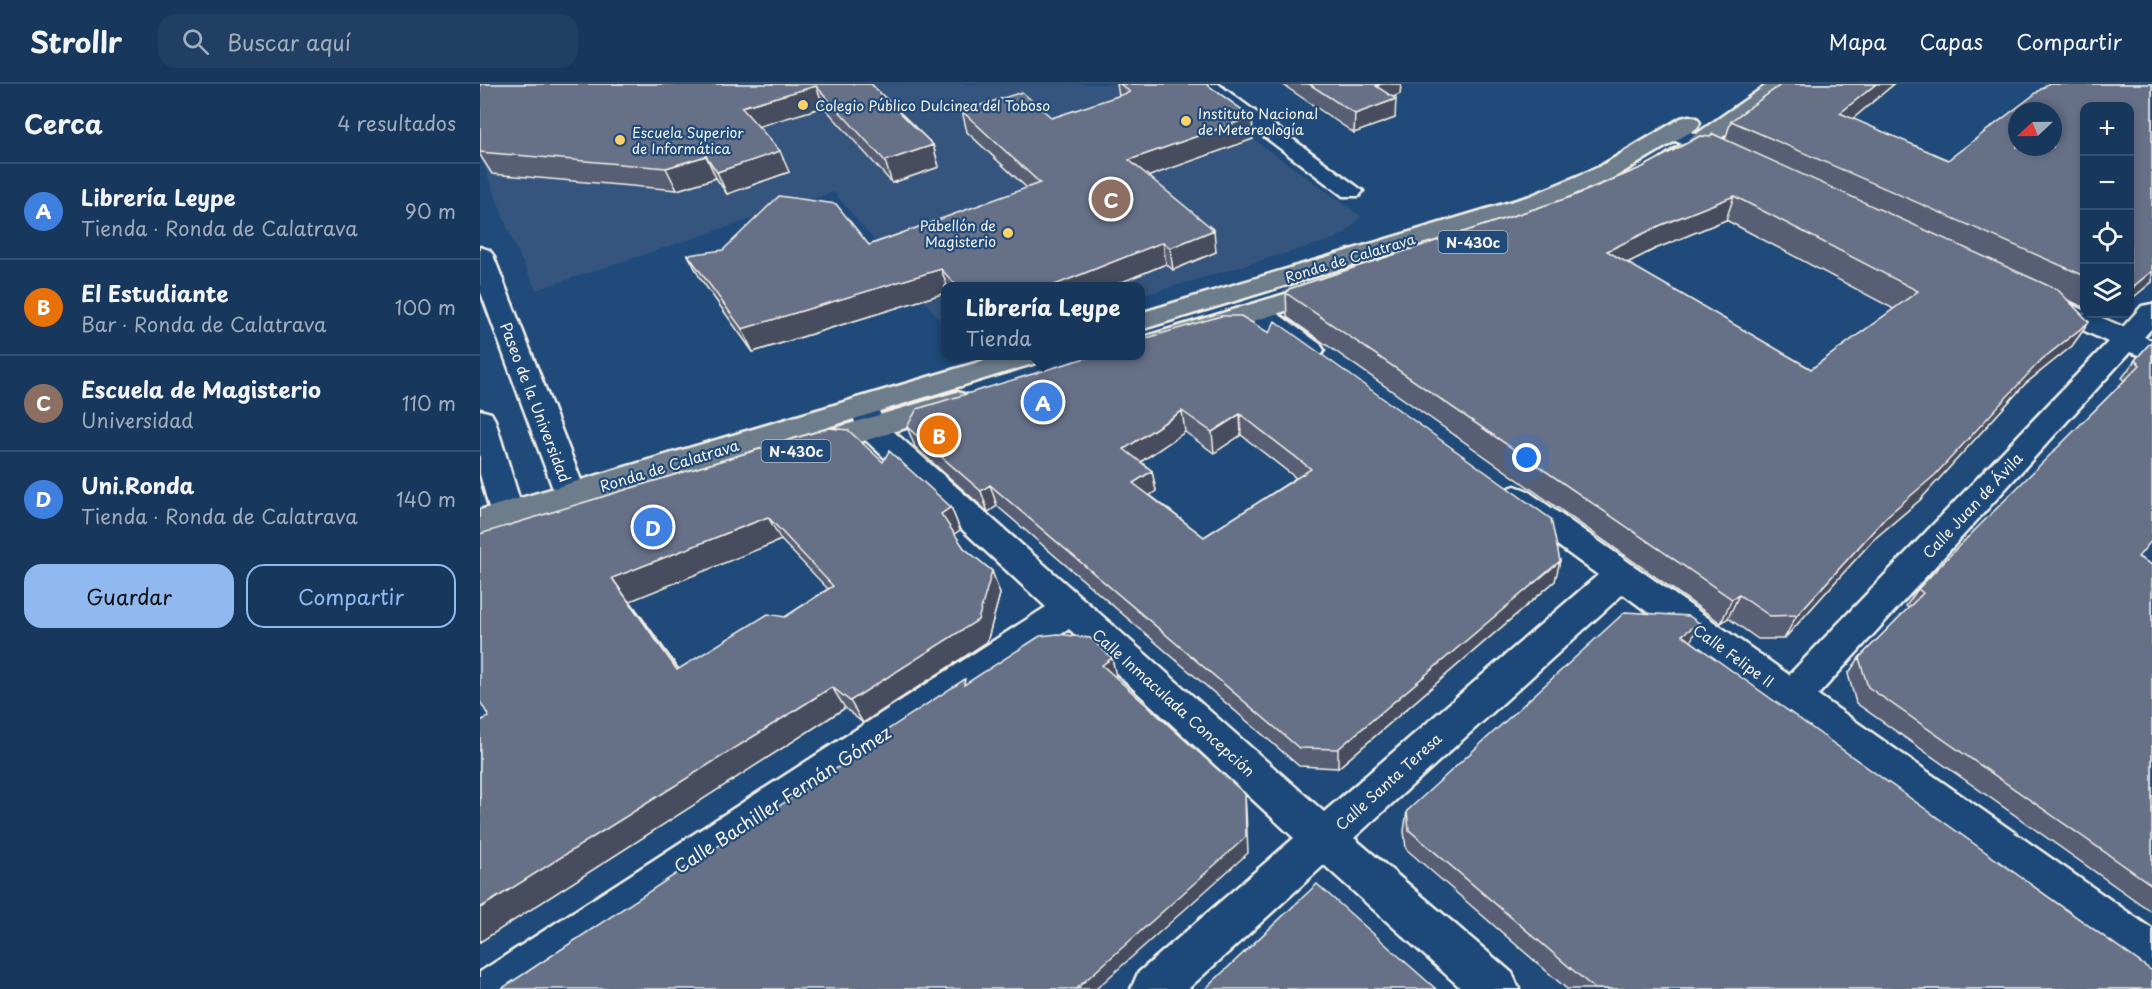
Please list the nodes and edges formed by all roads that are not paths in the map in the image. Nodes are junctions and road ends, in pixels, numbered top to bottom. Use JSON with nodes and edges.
{"nodes":[{"id":1,"x":1205,"y":84,"type":"edge"},
{"id":2,"x":1744,"y":84,"type":"edge"},
{"id":3,"x":1781,"y":84,"type":"edge"},
{"id":4,"x":1675,"y":132,"type":"junction"},
{"id":5,"x":1700,"y":144,"type":"junction"},
{"id":6,"x":1753,"y":168,"type":"edge"},
{"id":7,"x":1351,"y":191,"type":"dead end"},
{"id":8,"x":480,"y":255,"type":"edge"},
{"id":9,"x":2031,"y":295,"type":"edge"},
{"id":10,"x":1257,"y":312,"type":"junction"},
{"id":11,"x":2152,"y":312,"type":"edge"},
{"id":12,"x":1145,"y":320,"type":"edge"},
{"id":13,"x":2139,"y":345,"type":"edge"},
{"id":14,"x":1145,"y":346,"type":"edge"},
{"id":15,"x":1018,"y":360,"type":"edge"},
{"id":16,"x":1334,"y":367,"type":"edge"},
{"id":17,"x":1055,"y":373,"type":"edge"},
{"id":18,"x":868,"y":417,"type":"junction"},
{"id":19,"x":480,"y":420,"type":"edge"},
{"id":20,"x":1487,"y":478,"type":"edge"},
{"id":21,"x":575,"y":505,"type":"junction"},
{"id":22,"x":500,"y":524,"type":"edge"},
{"id":23,"x":480,"y":548,"type":"edge"},
{"id":24,"x":1622,"y":574,"type":"junction"},
{"id":25,"x":1071,"y":609,"type":"junction"},
{"id":26,"x":1792,"y":697,"type":"junction"},
{"id":27,"x":1324,"y":838,"type":"junction"},
{"id":28,"x":2152,"y":956,"type":"edge"},
{"id":29,"x":494,"y":989,"type":"edge"},
{"id":30,"x":1154,"y":989,"type":"edge"},
{"id":31,"x":1496,"y":989,"type":"edge"}],
"edges":[{"from":1,"to":7,"type":"street"},
{"from":2,"to":4,"type":"highway","name":"Ronda de Calatrava","number":"N-430c"},
{"from":3,"to":5,"type":"highway","name":"Ronda de Calatrava","number":"N-430c"},
{"from":4,"to":5,"type":"street"},
{"from":4,"to":12,"type":"highway","name":"Ronda de Calatrava","number":"N-430c"},
{"from":5,"to":6,"type":"street"},
{"from":5,"to":10,"type":"highway","name":"Ronda de Calatrava","number":"N-430c"},
{"from":8,"to":21,"type":"street","name":"Paseo de la Universidad"},
{"from":9,"to":13,"type":"street"},
{"from":10,"to":14,"type":"highway","name":"Ronda de Calatrava","number":"N-430c"},
{"from":10,"to":16,"type":"street"},
{"from":11,"to":13,"type":"street","name":"Calle Juan de Ávila"},
{"from":13,"to":26,"type":"street","name":"Calle Juan de Ávila"},
{"from":15,"to":18,"type":"highway","name":"Ronda de Calatrava","number":"N-430c"},
{"from":17,"to":18,"type":"highway","name":"Ronda de Calatrava","number":"N-430c"},
{"from":18,"to":21,"type":"highway","name":"Ronda de Calatrava","number":"N-430c"},
{"from":18,"to":25,"type":"street","name":"Calle Inmaculada Concepción"},
{"from":19,"to":22,"type":"street"},
{"from":20,"to":24,"type":"street","name":"Calle Felipe II"},
{"from":21,"to":22,"type":"highway","name":"Ronda de Calatrava","number":"N-430c"},
{"from":22,"to":23,"type":"highway","name":"Ronda de Calatrava","number":"N-430c"},
{"from":24,"to":26,"type":"street","name":"Calle Felipe II"},
{"from":24,"to":27,"type":"street","name":"Calle Santa Teresa"},
{"from":25,"to":27,"type":"street","name":"Calle Inmaculada Concepción"},
{"from":25,"to":29,"type":"street","name":"Calle Bachiller Fernán Gómez"},
{"from":26,"to":28,"type":"street","name":"Calle Felipe II"},
{"from":27,"to":30,"type":"street","name":"Calle Santa Teresa"},
{"from":27,"to":31,"type":"street","name":"Calle Inmaculada Concepción"}]}
